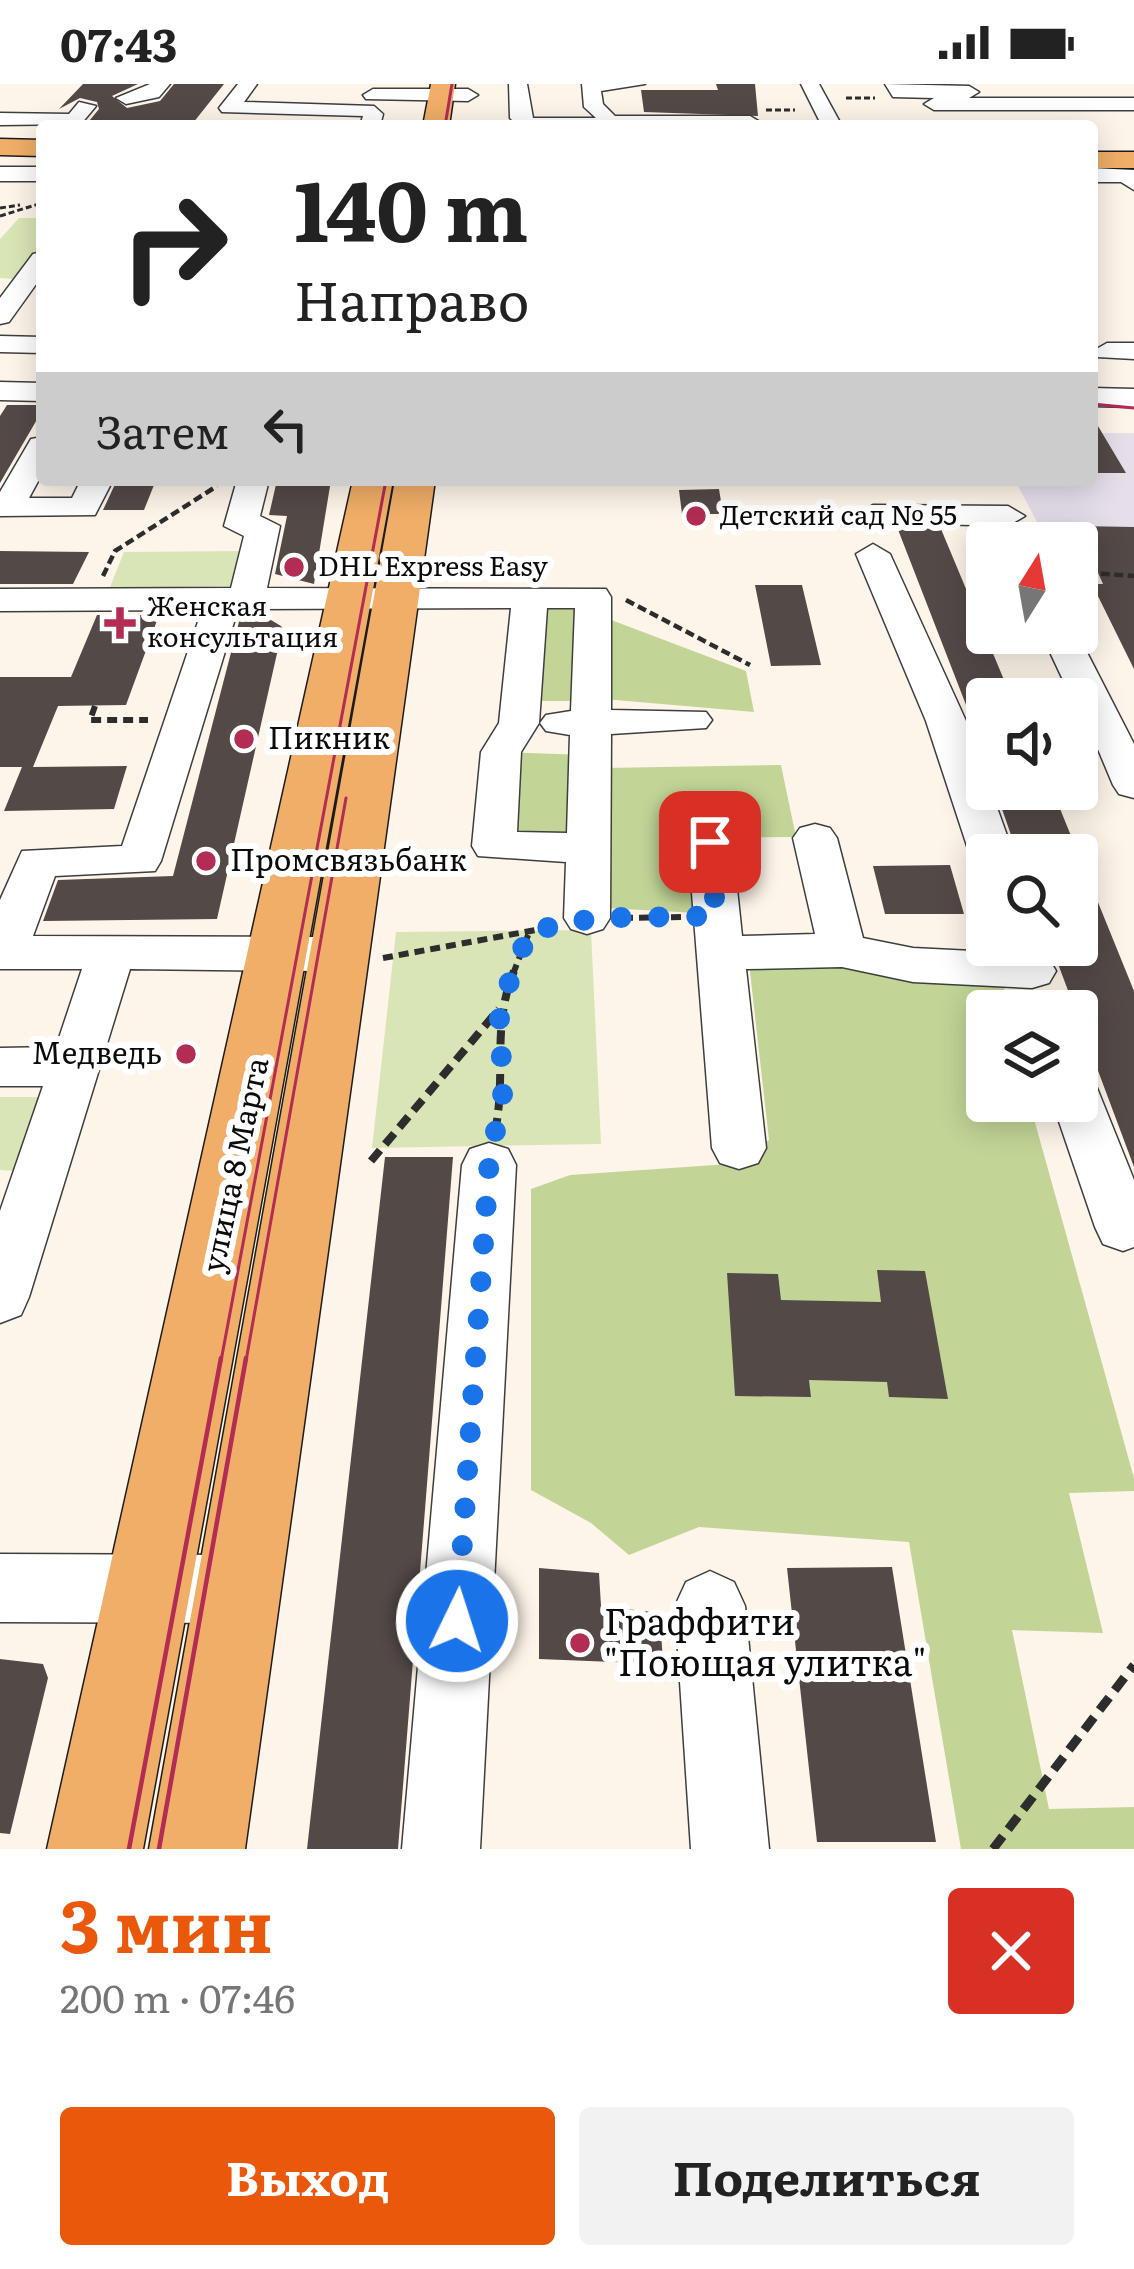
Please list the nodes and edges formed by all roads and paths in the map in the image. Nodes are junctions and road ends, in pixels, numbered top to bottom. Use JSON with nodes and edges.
{"nodes":[{"id":1,"x":161,"y":84,"type":"edge"},
{"id":2,"x":248,"y":84,"type":"edge"},
{"id":3,"x":295,"y":84,"type":"edge"},
{"id":4,"x":518,"y":84,"type":"edge"},
{"id":5,"x":636,"y":84,"type":"edge"},
{"id":6,"x":810,"y":84,"type":"edge"},
{"id":7,"x":894,"y":84,"type":"edge"},
{"id":8,"x":591,"y":85,"type":"edge"},
{"id":9,"x":1134,"y":87,"type":"edge"},
{"id":10,"x":968,"y":88,"type":"edge"},
{"id":11,"x":455,"y":89,"type":"edge"},
{"id":12,"x":126,"y":98,"type":"dead end"},
{"id":13,"x":371,"y":104,"type":"edge"},
{"id":14,"x":1134,"y":104,"type":"edge"},
{"id":15,"x":0,"y":105,"type":"edge"},
{"id":16,"x":280,"y":112,"type":"junction"},
{"id":17,"x":0,"y":119,"type":"edge"},
{"id":18,"x":310,"y":119,"type":"edge"},
{"id":19,"x":439,"y":120,"type":"edge"},
{"id":20,"x":463,"y":120,"type":"edge"},
{"id":21,"x":523,"y":120,"type":"edge"},
{"id":22,"x":602,"y":120,"type":"edge"},
{"id":23,"x":829,"y":120,"type":"edge"},
{"id":24,"x":944,"y":120,"type":"edge"},
{"id":25,"x":1098,"y":126,"type":"edge"},
{"id":26,"x":1134,"y":126,"type":"edge"},
{"id":27,"x":0,"y":135,"type":"edge"},
{"id":28,"x":36,"y":142,"type":"edge"},
{"id":29,"x":36,"y":142,"type":"edge"},
{"id":30,"x":0,"y":147,"type":"edge"},
{"id":31,"x":1098,"y":162,"type":"edge"},
{"id":32,"x":0,"y":174,"type":"edge"},
{"id":33,"x":36,"y":174,"type":"edge"},
{"id":34,"x":1132,"y":174,"type":"edge"},
{"id":35,"x":1098,"y":175,"type":"edge"},
{"id":36,"x":1098,"y":200,"type":"edge"},
{"id":37,"x":1134,"y":200,"type":"edge"},
{"id":38,"x":36,"y":203,"type":"edge"},
{"id":39,"x":36,"y":204,"type":"edge"},
{"id":40,"x":0,"y":208,"type":"edge"},
{"id":41,"x":0,"y":216,"type":"edge"},
{"id":42,"x":36,"y":267,"type":"edge"},
{"id":43,"x":1,"y":312,"type":"edge"},
{"id":44,"x":0,"y":344,"type":"edge"},
{"id":45,"x":36,"y":345,"type":"edge"},
{"id":46,"x":0,"y":391,"type":"edge"},
{"id":47,"x":36,"y":392,"type":"edge"},
{"id":48,"x":1098,"y":398,"type":"edge"},
{"id":49,"x":1134,"y":398,"type":"edge"},
{"id":50,"x":36,"y":457,"type":"edge"},
{"id":51,"x":94,"y":486,"type":"edge"},
{"id":52,"x":216,"y":486,"type":"edge"},
{"id":53,"x":252,"y":486,"type":"edge"},
{"id":54,"x":373,"y":486,"type":"edge"},
{"id":55,"x":413,"y":486,"type":"edge"},
{"id":56,"x":995,"y":486,"type":"edge"},
{"id":57,"x":1009,"y":522,"type":"edge"},
{"id":58,"x":966,"y":531,"type":"edge"},
{"id":59,"x":1098,"y":574,"type":"edge"},
{"id":60,"x":1134,"y":577,"type":"edge"},
{"id":61,"x":530,"y":597,"type":"junction"},
{"id":62,"x":592,"y":597,"type":"junction"},
{"id":63,"x":0,"y":600,"type":"edge"},
{"id":64,"x":92,"y":600,"type":"junction"},
{"id":65,"x":234,"y":600,"type":"junction"},
{"id":66,"x":372,"y":600,"type":"junction"},
{"id":67,"x":1074,"y":654,"type":"edge"},
{"id":68,"x":750,"y":665,"type":"dead end"},
{"id":69,"x":1115,"y":712,"type":"edge"},
{"id":70,"x":692,"y":720,"type":"dead end"},
{"id":71,"x":519,"y":723,"type":"junction"},
{"id":72,"x":588,"y":723,"type":"junction"},
{"id":73,"x":1134,"y":785,"type":"edge"},
{"id":74,"x":985,"y":834,"type":"edge"},
{"id":75,"x":814,"y":838,"type":"dead end"},
{"id":76,"x":710,"y":842,"type":"dead end"},
{"id":77,"x":590,"y":848,"type":"junction"},
{"id":78,"x":587,"y":918,"type":"junction"},
{"id":79,"x":530,"y":929,"type":"junction"},
{"id":80,"x":720,"y":935,"type":"junction"},
{"id":81,"x":842,"y":950,"type":"junction"},
{"id":82,"x":1,"y":952,"type":"edge"},
{"id":83,"x":112,"y":952,"type":"junction"},
{"id":84,"x":329,"y":956,"type":"junction"},
{"id":85,"x":1034,"y":976,"type":"edge"},
{"id":86,"x":499,"y":1009,"type":"junction"},
{"id":87,"x":75,"y":1066,"type":"junction"},
{"id":88,"x":0,"y":1067,"type":"edge"},
{"id":89,"x":1086,"y":1122,"type":"edge"},
{"id":90,"x":739,"y":1148,"type":"dead end"},
{"id":91,"x":371,"y":1161,"type":"dead end"},
{"id":92,"x":489,"y":1165,"type":"joint"},
{"id":93,"x":1130,"y":1238,"type":"edge"},
{"id":94,"x":0,"y":1297,"type":"edge"},
{"id":95,"x":0,"y":1588,"type":"edge"},
{"id":96,"x":149,"y":1589,"type":"junction"},
{"id":97,"x":238,"y":1589,"type":"junction"},
{"id":98,"x":710,"y":1606,"type":"dead end"},
{"id":99,"x":1134,"y":1665,"type":"edge"},
{"id":100,"x":95,"y":1849,"type":"edge"},
{"id":101,"x":196,"y":1849,"type":"edge"},
{"id":102,"x":441,"y":1849,"type":"edge"},
{"id":103,"x":730,"y":1849,"type":"edge"},
{"id":104,"x":992,"y":1849,"type":"edge"}],
"edges":[{"from":1,"to":12,"type":"street"},
{"from":2,"to":16,"type":"street"},
{"from":3,"to":16,"type":"street"},
{"from":4,"to":21,"type":"street"},
{"from":5,"to":8,"type":"street"},
{"from":6,"to":23,"type":"street"},
{"from":7,"to":10,"type":"street"},
{"from":8,"to":22,"type":"street"},
{"from":9,"to":10,"type":"street"},
{"from":11,"to":13,"type":"street"},
{"from":11,"to":19,"type":"main road"},
{"from":11,"to":20,"type":"main road"},
{"from":13,"to":18,"type":"street"},
{"from":14,"to":24,"type":"street"},
{"from":15,"to":17,"type":"street"},
{"from":16,"to":18,"type":"street"},
{"from":25,"to":26,"type":"street"},
{"from":27,"to":28,"type":"street"},
{"from":29,"to":30,"type":"main road"},
{"from":31,"to":34,"type":"main road"},
{"from":32,"to":33,"type":"street"},
{"from":34,"to":35,"type":"street"},
{"from":36,"to":37,"type":"street"},
{"from":38,"to":40,"type":"path"},
{"from":39,"to":41,"type":"path"},
{"from":42,"to":43,"type":"street"},
{"from":44,"to":45,"type":"street"},
{"from":46,"to":47,"type":"street"},
{"from":48,"to":49,"type":"street"},
{"from":50,"to":51,"type":"street"},
{"from":52,"to":64,"type":"path"},
{"from":53,"to":65,"type":"street"},
{"from":54,"to":66,"type":"main road","name":"улица 8 Марта"},
{"from":55,"to":66,"type":"main road","name":"улица 8 Марта"},
{"from":56,"to":57,"type":"street"},
{"from":58,"to":74,"type":"street"},
{"from":59,"to":60,"type":"path"},
{"from":61,"to":62,"type":"street"},
{"from":61,"to":66,"type":"street"},
{"from":61,"to":71,"type":"street"},
{"from":62,"to":68,"type":"path"},
{"from":62,"to":72,"type":"street"},
{"from":63,"to":64,"type":"street"},
{"from":64,"to":65,"type":"street"},
{"from":65,"to":66,"type":"street"},
{"from":65,"to":82,"type":"street"},
{"from":66,"to":84,"type":"main road","name":"улица 8 Марта"},
{"from":67,"to":69,"type":"street"},
{"from":69,"to":73,"type":"street"},
{"from":70,"to":72,"type":"street"},
{"from":71,"to":72,"type":"street"},
{"from":71,"to":77,"type":"street"},
{"from":72,"to":77,"type":"street"},
{"from":75,"to":81,"type":"street"},
{"from":76,"to":80,"type":"street"},
{"from":77,"to":78,"type":"street"},
{"from":78,"to":79,"type":"path"},
{"from":78,"to":80,"type":"path"},
{"from":79,"to":84,"type":"path"},
{"from":79,"to":86,"type":"path"},
{"from":80,"to":81,"type":"street"},
{"from":80,"to":90,"type":"street"},
{"from":81,"to":85,"type":"street"},
{"from":82,"to":83,"type":"street"},
{"from":83,"to":84,"type":"street"},
{"from":83,"to":87,"type":"street"},
{"from":84,"to":96,"type":"main road","name":"улица 8 Марта"},
{"from":84,"to":97,"type":"main road","name":"улица 8 Марта"},
{"from":86,"to":91,"type":"path"},
{"from":86,"to":92,"type":"path"},
{"from":87,"to":88,"type":"street"},
{"from":87,"to":94,"type":"street"},
{"from":89,"to":93,"type":"street"},
{"from":92,"to":102,"type":"street"},
{"from":95,"to":96,"type":"street"},
{"from":96,"to":97,"type":"street"},
{"from":96,"to":100,"type":"main road","name":"улица 8 Марта"},
{"from":97,"to":101,"type":"main road","name":"улица 8 Марта"},
{"from":98,"to":103,"type":"street"},
{"from":99,"to":104,"type":"path"}]}
